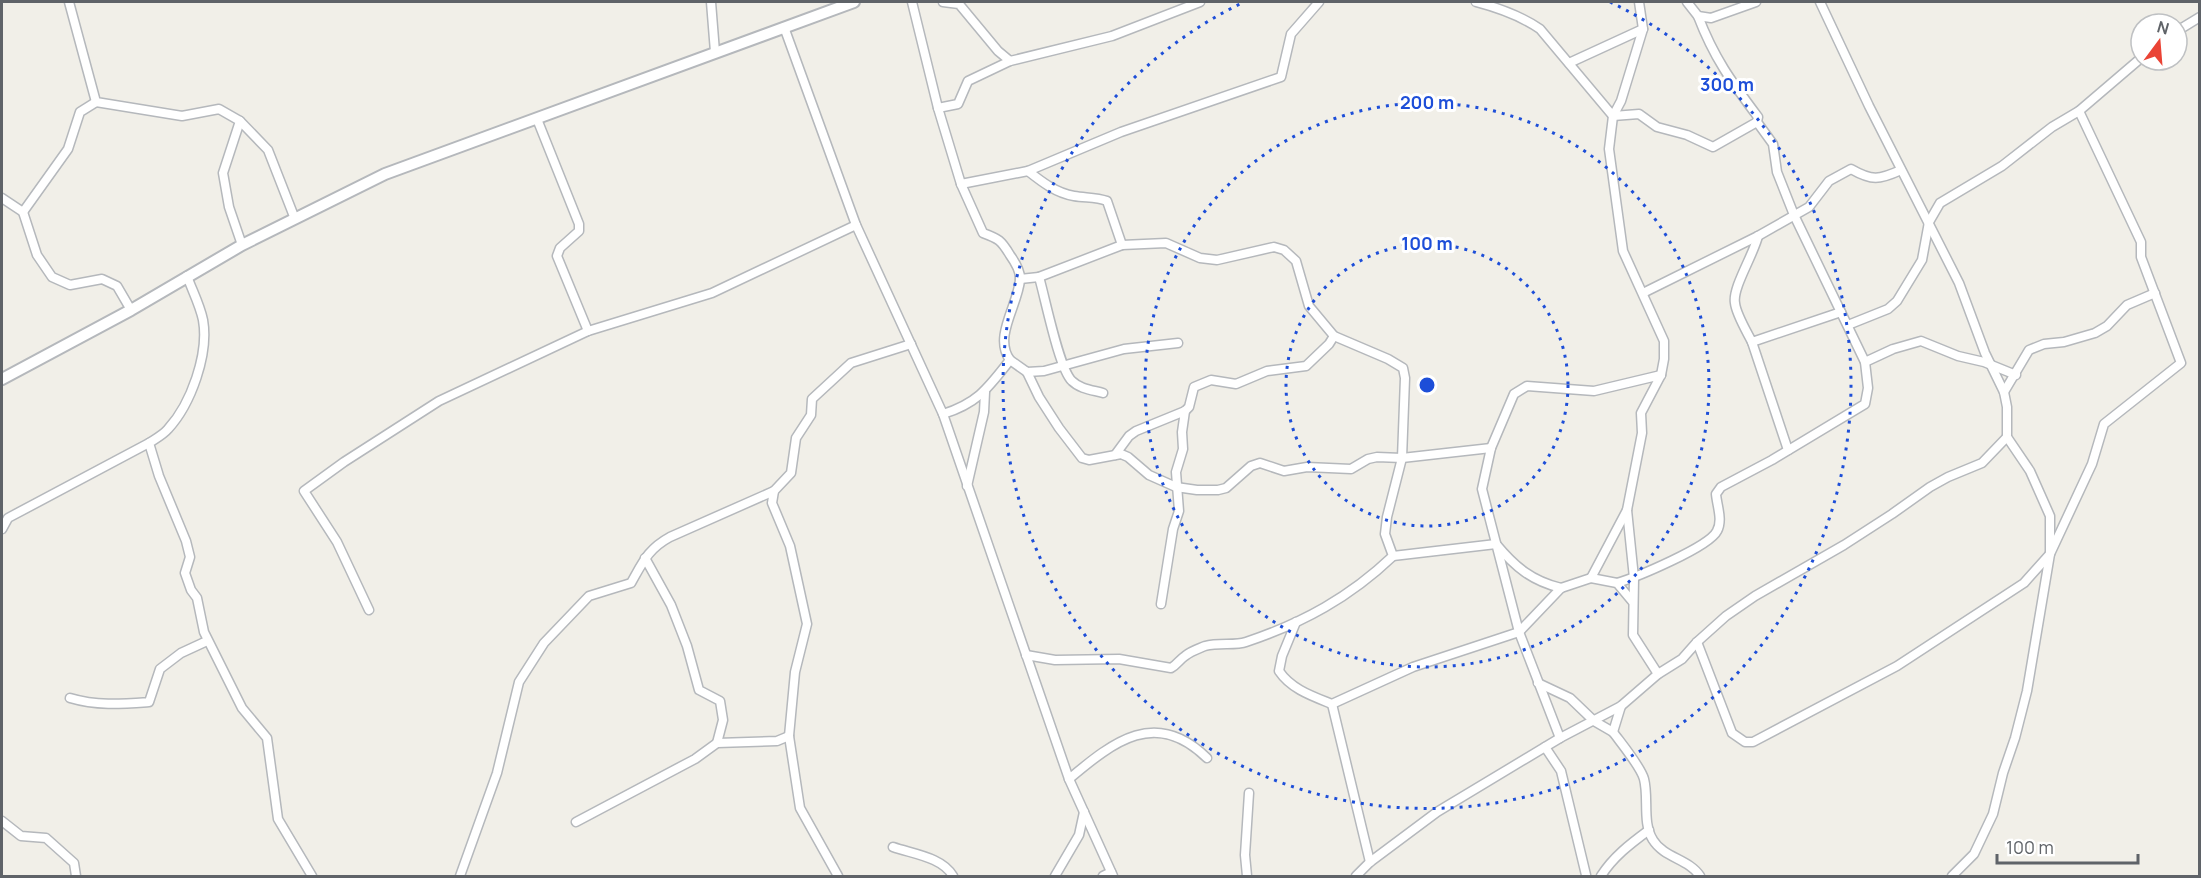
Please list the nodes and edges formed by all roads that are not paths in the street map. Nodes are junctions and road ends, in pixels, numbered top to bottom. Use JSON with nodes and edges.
{"nodes":[{"id":1,"x":69,"y":2,"type":"edge"},
{"id":2,"x":711,"y":2,"type":"edge"},
{"id":3,"x":854,"y":2,"type":"edge"},
{"id":4,"x":912,"y":2,"type":"edge"},
{"id":5,"x":943,"y":2,"type":"edge"},
{"id":6,"x":1200,"y":2,"type":"edge"},
{"id":7,"x":1319,"y":2,"type":"edge"},
{"id":8,"x":1476,"y":2,"type":"edge"},
{"id":9,"x":1639,"y":2,"type":"edge"},
{"id":10,"x":1687,"y":2,"type":"edge"},
{"id":11,"x":1756,"y":2,"type":"edge"},
{"id":12,"x":1820,"y":2,"type":"edge"},
{"id":13,"x":1698,"y":16,"type":"junction"},
{"id":14,"x":784,"y":27,"type":"junction"},
{"id":15,"x":1643,"y":29,"type":"junction"},
{"id":16,"x":715,"y":52,"type":"junction"},
{"id":17,"x":1010,"y":61,"type":"junction"},
{"id":18,"x":1569,"y":63,"type":"junction"},
{"id":19,"x":2129,"y":68,"type":"edge"},
{"id":20,"x":96,"y":102,"type":"junction"},
{"id":21,"x":938,"y":108,"type":"junction"},
{"id":22,"x":2079,"y":111,"type":"junction"},
{"id":23,"x":1613,"y":116,"type":"junction"},
{"id":24,"x":537,"y":119,"type":"junction"},
{"id":25,"x":240,"y":121,"type":"junction"},
{"id":26,"x":1757,"y":122,"type":"junction"},
{"id":27,"x":1901,"y":170,"type":"junction"},
{"id":28,"x":1028,"y":171,"type":"junction"},
{"id":29,"x":962,"y":184,"type":"junction"},
{"id":30,"x":2,"y":198,"type":"edge"},
{"id":31,"x":23,"y":212,"type":"junction"},
{"id":32,"x":1794,"y":215,"type":"junction"},
{"id":33,"x":295,"y":219,"type":"junction"},
{"id":34,"x":1929,"y":222,"type":"junction"},
{"id":35,"x":856,"y":225,"type":"junction"},
{"id":36,"x":1758,"y":236,"type":"junction"},
{"id":37,"x":242,"y":245,"type":"junction"},
{"id":38,"x":1122,"y":245,"type":"junction"},
{"id":39,"x":187,"y":276,"type":"junction"},
{"id":40,"x":1039,"y":277,"type":"junction"},
{"id":41,"x":1020,"y":279,"type":"junction"},
{"id":42,"x":1643,"y":292,"type":"junction"},
{"id":43,"x":2155,"y":294,"type":"junction"},
{"id":44,"x":131,"y":310,"type":"junction"},
{"id":45,"x":1841,"y":312,"type":"junction"},
{"id":46,"x":1848,"y":325,"type":"junction"},
{"id":47,"x":588,"y":331,"type":"junction"},
{"id":48,"x":1334,"y":336,"type":"junction"},
{"id":49,"x":1752,"y":342,"type":"junction"},
{"id":50,"x":1178,"y":343,"type":"dead end"},
{"id":51,"x":911,"y":344,"type":"junction"},
{"id":52,"x":1010,"y":360,"type":"junction"},
{"id":53,"x":1865,"y":362,"type":"junction"},
{"id":54,"x":1063,"y":366,"type":"junction"},
{"id":55,"x":1992,"y":366,"type":"junction"},
{"id":56,"x":1027,"y":372,"type":"junction"},
{"id":57,"x":1661,"y":375,"type":"junction"},
{"id":58,"x":2016,"y":375,"type":"junction"},
{"id":59,"x":2,"y":379,"type":"edge"},
{"id":60,"x":985,"y":392,"type":"junction"},
{"id":61,"x":2004,"y":392,"type":"junction"},
{"id":62,"x":1103,"y":393,"type":"dead end"},
{"id":63,"x":1185,"y":411,"type":"junction"},
{"id":64,"x":943,"y":414,"type":"junction"},
{"id":65,"x":2007,"y":437,"type":"junction"},
{"id":66,"x":149,"y":443,"type":"junction"},
{"id":67,"x":1491,"y":448,"type":"junction"},
{"id":68,"x":1788,"y":450,"type":"junction"},
{"id":69,"x":1115,"y":455,"type":"junction"},
{"id":70,"x":1402,"y":458,"type":"junction"},
{"id":71,"x":967,"y":487,"type":"junction"},
{"id":72,"x":1176,"y":487,"type":"junction"},
{"id":73,"x":774,"y":491,"type":"junction"},
{"id":74,"x":1627,"y":510,"type":"junction"},
{"id":75,"x":2,"y":529,"type":"edge"},
{"id":76,"x":1496,"y":544,"type":"junction"},
{"id":77,"x":2050,"y":554,"type":"junction"},
{"id":78,"x":1393,"y":556,"type":"junction"},
{"id":79,"x":645,"y":558,"type":"junction"},
{"id":80,"x":1591,"y":578,"type":"junction"},
{"id":81,"x":1634,"y":578,"type":"junction"},
{"id":82,"x":1617,"y":583,"type":"junction"},
{"id":83,"x":1561,"y":588,"type":"junction"},
{"id":84,"x":1632,"y":601,"type":"junction"},
{"id":85,"x":1161,"y":604,"type":"dead end"},
{"id":86,"x":369,"y":610,"type":"dead end"},
{"id":87,"x":1296,"y":622,"type":"junction"},
{"id":88,"x":1519,"y":632,"type":"junction"},
{"id":89,"x":207,"y":640,"type":"junction"},
{"id":90,"x":1697,"y":642,"type":"junction"},
{"id":91,"x":1026,"y":655,"type":"junction"},
{"id":92,"x":1658,"y":674,"type":"junction"},
{"id":93,"x":1538,"y":683,"type":"junction"},
{"id":94,"x":70,"y":698,"type":"dead end"},
{"id":95,"x":1332,"y":704,"type":"junction"},
{"id":96,"x":1621,"y":706,"type":"junction"},
{"id":97,"x":1594,"y":721,"type":"junction"},
{"id":98,"x":1613,"y":732,"type":"junction"},
{"id":99,"x":789,"y":736,"type":"junction"},
{"id":100,"x":1560,"y":738,"type":"junction"},
{"id":101,"x":717,"y":742,"type":"junction"},
{"id":102,"x":1545,"y":747,"type":"junction"},
{"id":103,"x":1207,"y":758,"type":"dead end"},
{"id":104,"x":1069,"y":779,"type":"junction"},
{"id":105,"x":1249,"y":793,"type":"dead end"},
{"id":106,"x":1084,"y":811,"type":"junction"},
{"id":107,"x":2,"y":821,"type":"edge"},
{"id":108,"x":576,"y":822,"type":"dead end"},
{"id":109,"x":1649,"y":830,"type":"junction"},
{"id":110,"x":892,"y":847,"type":"dead end"},
{"id":111,"x":1370,"y":862,"type":"junction"},
{"id":112,"x":835,"y":875,"type":"edge"},
{"id":113,"x":1109,"y":875,"type":"edge"},
{"id":114,"x":1586,"y":875,"type":"edge"},
{"id":115,"x":76,"y":876,"type":"edge"},
{"id":116,"x":312,"y":876,"type":"edge"},
{"id":117,"x":460,"y":876,"type":"edge"},
{"id":118,"x":953,"y":876,"type":"edge"},
{"id":119,"x":1055,"y":876,"type":"edge"},
{"id":120,"x":1247,"y":876,"type":"edge"},
{"id":121,"x":1356,"y":876,"type":"edge"},
{"id":122,"x":1601,"y":876,"type":"edge"},
{"id":123,"x":1700,"y":876,"type":"edge"},
{"id":124,"x":1952,"y":876,"type":"edge"}],
"edges":[{"from":1,"to":20,"type":"street"},
{"from":2,"to":16,"type":"street"},
{"from":3,"to":14,"type":"street"},
{"from":4,"to":21,"type":"street"},
{"from":5,"to":17,"type":"street"},
{"from":6,"to":17,"type":"street"},
{"from":7,"to":28,"type":"street"},
{"from":8,"to":18,"type":"street"},
{"from":9,"to":15,"type":"street"},
{"from":10,"to":13,"type":"street"},
{"from":11,"to":13,"type":"street"},
{"from":12,"to":27,"type":"street"},
{"from":13,"to":26,"type":"street"},
{"from":14,"to":16,"type":"street"},
{"from":14,"to":35,"type":"street"},
{"from":15,"to":18,"type":"street"},
{"from":15,"to":23,"type":"street"},
{"from":16,"to":24,"type":"street"},
{"from":17,"to":21,"type":"street"},
{"from":18,"to":23,"type":"street"},
{"from":19,"to":22,"type":"street"},
{"from":20,"to":25,"type":"street"},
{"from":20,"to":31,"type":"street"},
{"from":21,"to":29,"type":"street"},
{"from":22,"to":34,"type":"street"},
{"from":22,"to":43,"type":"street"},
{"from":23,"to":26,"type":"street"},
{"from":23,"to":42,"type":"street"},
{"from":24,"to":33,"type":"street"},
{"from":24,"to":47,"type":"street"},
{"from":25,"to":33,"type":"street"},
{"from":25,"to":37,"type":"street"},
{"from":26,"to":32,"type":"street"},
{"from":27,"to":32,"type":"street"},
{"from":27,"to":34,"type":"street"},
{"from":28,"to":29,"type":"street"},
{"from":28,"to":38,"type":"street"},
{"from":29,"to":41,"type":"street"},
{"from":30,"to":31,"type":"street"},
{"from":31,"to":44,"type":"street"},
{"from":32,"to":36,"type":"street"},
{"from":32,"to":45,"type":"street"},
{"from":33,"to":37,"type":"street"},
{"from":34,"to":46,"type":"street"},
{"from":34,"to":55,"type":"street"},
{"from":35,"to":47,"type":"street"},
{"from":35,"to":51,"type":"street"},
{"from":36,"to":42,"type":"street"},
{"from":36,"to":49,"type":"street"},
{"from":37,"to":39,"type":"street"},
{"from":38,"to":40,"type":"street"},
{"from":38,"to":48,"type":"street"},
{"from":39,"to":44,"type":"street"},
{"from":39,"to":66,"type":"street"},
{"from":40,"to":41,"type":"street"},
{"from":40,"to":54,"type":"street"},
{"from":41,"to":52,"type":"street"},
{"from":42,"to":57,"type":"street"},
{"from":43,"to":58,"type":"street"},
{"from":43,"to":77,"type":"street"},
{"from":44,"to":59,"type":"street"},
{"from":45,"to":46,"type":"street"},
{"from":45,"to":49,"type":"street"},
{"from":46,"to":53,"type":"street"},
{"from":47,"to":86,"type":"street"},
{"from":48,"to":63,"type":"street"},
{"from":48,"to":70,"type":"street"},
{"from":49,"to":68,"type":"street"},
{"from":50,"to":54,"type":"street"},
{"from":51,"to":64,"type":"street"},
{"from":51,"to":73,"type":"street"},
{"from":52,"to":56,"type":"street"},
{"from":52,"to":60,"type":"street"},
{"from":53,"to":55,"type":"street"},
{"from":53,"to":68,"type":"street"},
{"from":54,"to":56,"type":"street"},
{"from":54,"to":62,"type":"street"},
{"from":55,"to":58,"type":"street"},
{"from":55,"to":61,"type":"street"},
{"from":56,"to":69,"type":"street"},
{"from":57,"to":67,"type":"street"},
{"from":57,"to":74,"type":"street"},
{"from":58,"to":61,"type":"street"},
{"from":60,"to":64,"type":"street"},
{"from":60,"to":71,"type":"street"},
{"from":61,"to":65,"type":"street"},
{"from":63,"to":69,"type":"street"},
{"from":63,"to":72,"type":"street"},
{"from":64,"to":71,"type":"street"},
{"from":65,"to":77,"type":"street"},
{"from":65,"to":90,"type":"street"},
{"from":66,"to":75,"type":"street"},
{"from":66,"to":89,"type":"street"},
{"from":67,"to":70,"type":"street"},
{"from":67,"to":76,"type":"street"},
{"from":68,"to":81,"type":"street"},
{"from":69,"to":72,"type":"street"},
{"from":70,"to":72,"type":"street"},
{"from":70,"to":78,"type":"street"},
{"from":71,"to":91,"type":"street"},
{"from":72,"to":85,"type":"street"},
{"from":73,"to":79,"type":"street"},
{"from":73,"to":99,"type":"street"},
{"from":74,"to":80,"type":"street"},
{"from":74,"to":81,"type":"street"},
{"from":76,"to":78,"type":"street"},
{"from":76,"to":83,"type":"street"},
{"from":76,"to":88,"type":"street"},
{"from":77,"to":90,"type":"street"},
{"from":77,"to":124,"type":"street"},
{"from":78,"to":87,"type":"street"},
{"from":79,"to":101,"type":"street"},
{"from":79,"to":117,"type":"street"},
{"from":80,"to":82,"type":"street"},
{"from":80,"to":83,"type":"street"},
{"from":81,"to":82,"type":"street"},
{"from":81,"to":84,"type":"street"},
{"from":82,"to":84,"type":"street"},
{"from":83,"to":88,"type":"street"},
{"from":84,"to":92,"type":"street"},
{"from":87,"to":91,"type":"street"},
{"from":87,"to":95,"type":"street"},
{"from":88,"to":93,"type":"street"},
{"from":88,"to":95,"type":"street"},
{"from":89,"to":94,"type":"street"},
{"from":89,"to":116,"type":"street"},
{"from":90,"to":92,"type":"street"},
{"from":91,"to":104,"type":"street"},
{"from":92,"to":96,"type":"street"},
{"from":93,"to":97,"type":"street"},
{"from":93,"to":100,"type":"street"},
{"from":95,"to":111,"type":"street"},
{"from":96,"to":97,"type":"street"},
{"from":96,"to":98,"type":"street"},
{"from":97,"to":98,"type":"street"},
{"from":97,"to":100,"type":"street"},
{"from":98,"to":109,"type":"street"},
{"from":99,"to":101,"type":"street"},
{"from":99,"to":112,"type":"street"},
{"from":100,"to":102,"type":"street"},
{"from":101,"to":108,"type":"street"},
{"from":102,"to":111,"type":"street"},
{"from":102,"to":114,"type":"street"},
{"from":103,"to":104,"type":"street"},
{"from":104,"to":106,"type":"street"},
{"from":105,"to":120,"type":"street"},
{"from":106,"to":113,"type":"street"},
{"from":106,"to":119,"type":"street"},
{"from":107,"to":115,"type":"street"},
{"from":109,"to":122,"type":"street"},
{"from":109,"to":123,"type":"street"},
{"from":110,"to":118,"type":"street"},
{"from":111,"to":121,"type":"street"}]}
